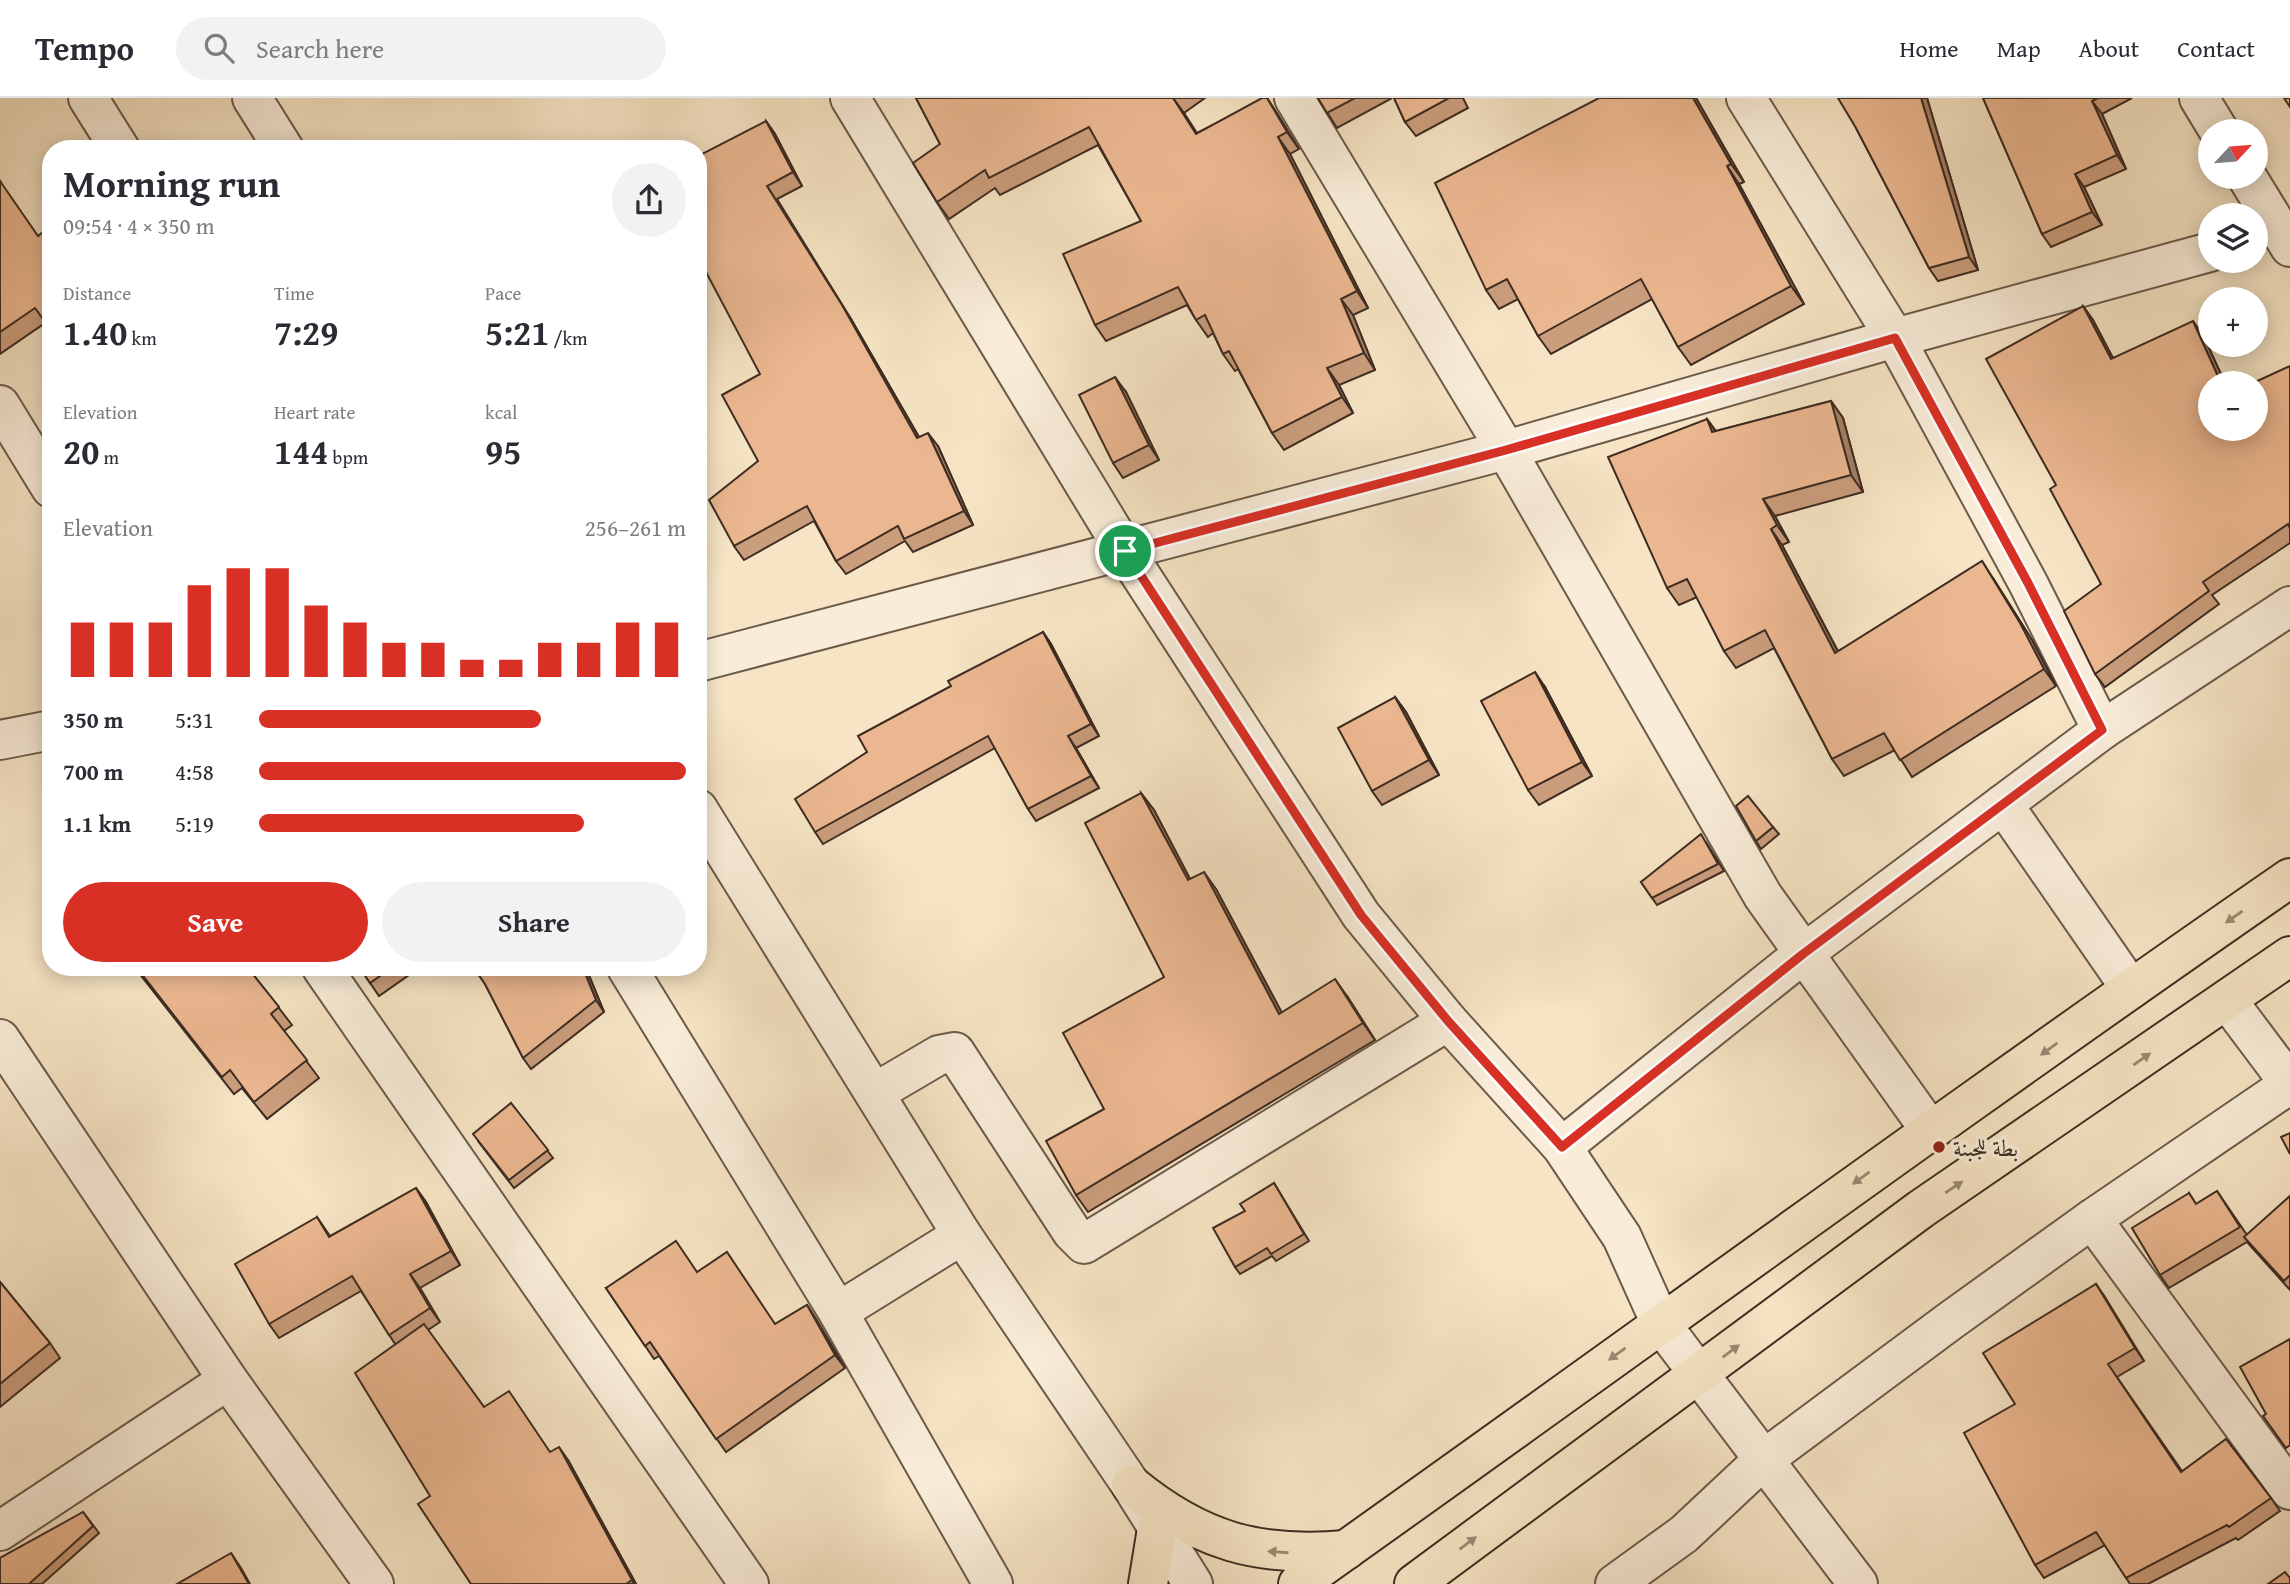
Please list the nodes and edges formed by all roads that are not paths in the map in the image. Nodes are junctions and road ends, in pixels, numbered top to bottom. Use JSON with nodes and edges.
{"nodes":[{"id":1,"x":88,"y":98,"type":"edge"},
{"id":2,"x":252,"y":98,"type":"edge"},
{"id":3,"x":850,"y":98,"type":"edge"},
{"id":4,"x":1294,"y":98,"type":"edge"},
{"id":5,"x":1746,"y":98,"type":"edge"},
{"id":6,"x":2199,"y":98,"type":"edge"},
{"id":7,"x":2212,"y":119,"type":"edge"},
{"id":8,"x":114,"y":140,"type":"edge"},
{"id":9,"x":278,"y":140,"type":"edge"},
{"id":10,"x":2254,"y":189,"type":"edge"},
{"id":11,"x":2279,"y":237,"type":"edge"},
{"id":12,"x":2198,"y":255,"type":"edge"},
{"id":13,"x":1895,"y":338,"type":"junction"},
{"id":14,"x":0,"y":405,"type":"edge"},
{"id":15,"x":1506,"y":450,"type":"junction"},
{"id":16,"x":42,"y":473,"type":"edge"},
{"id":17,"x":1125,"y":551,"type":"junction"},
{"id":18,"x":2290,"y":606,"type":"edge"},
{"id":19,"x":707,"y":660,"type":"edge"},
{"id":20,"x":2102,"y":730,"type":"junction"},
{"id":21,"x":42,"y":732,"type":"edge"},
{"id":22,"x":0,"y":740,"type":"edge"},
{"id":23,"x":2003,"y":804,"type":"junction"},
{"id":24,"x":707,"y":824,"type":"edge"},
{"id":25,"x":2290,"y":878,"type":"edge"},
{"id":26,"x":1803,"y":954,"type":"junction"},
{"id":27,"x":2290,"y":956,"type":"edge"},
{"id":28,"x":328,"y":976,"type":"edge"},
{"id":29,"x":632,"y":976,"type":"edge"},
{"id":30,"x":2131,"y":989,"type":"junction"},
{"id":31,"x":2227,"y":1000,"type":"junction"},
{"id":32,"x":1448,"y":1021,"type":"junction"},
{"id":33,"x":0,"y":1040,"type":"edge"},
{"id":34,"x":2290,"y":1084,"type":"edge"},
{"id":35,"x":876,"y":1092,"type":"junction"},
{"id":36,"x":1930,"y":1130,"type":"junction"},
{"id":37,"x":1562,"y":1147,"type":"junction"},
{"id":38,"x":2092,"y":1219,"type":"junction"},
{"id":39,"x":962,"y":1235,"type":"junction"},
{"id":40,"x":838,"y":1312,"type":"junction"},
{"id":41,"x":1661,"y":1324,"type":"junction"},
{"id":42,"x":1698,"y":1376,"type":"junction"},
{"id":43,"x":229,"y":1380,"type":"junction"},
{"id":44,"x":1763,"y":1461,"type":"junction"},
{"id":45,"x":1131,"y":1485,"type":"junction"},
{"id":46,"x":2290,"y":1490,"type":"edge"},
{"id":47,"x":1157,"y":1529,"type":"junction"},
{"id":48,"x":0,"y":1531,"type":"edge"},
{"id":49,"x":1346,"y":1550,"type":"junction"},
{"id":50,"x":374,"y":1584,"type":"edge"},
{"id":51,"x":750,"y":1584,"type":"edge"},
{"id":52,"x":993,"y":1584,"type":"edge"},
{"id":53,"x":1147,"y":1584,"type":"edge"},
{"id":54,"x":1193,"y":1584,"type":"edge"},
{"id":55,"x":1298,"y":1584,"type":"edge"},
{"id":56,"x":1414,"y":1584,"type":"edge"},
{"id":57,"x":1615,"y":1584,"type":"edge"},
{"id":58,"x":1858,"y":1584,"type":"edge"}],
"edges":[{"from":1,"to":8,"type":"street"},
{"from":2,"to":9,"type":"street"},
{"from":3,"to":17,"type":"street"},
{"from":4,"to":15,"type":"street"},
{"from":5,"to":13,"type":"street"},
{"from":6,"to":7,"type":"street"},
{"from":10,"to":11,"type":"street"},
{"from":12,"to":13,"type":"street"},
{"from":13,"to":15,"type":"street"},
{"from":13,"to":20,"type":"street"},
{"from":14,"to":16,"type":"street"},
{"from":15,"to":17,"type":"street"},
{"from":15,"to":26,"type":"street"},
{"from":17,"to":19,"type":"street"},
{"from":17,"to":32,"type":"street"},
{"from":18,"to":20,"type":"street"},
{"from":20,"to":23,"type":"street"},
{"from":21,"to":22,"type":"street"},
{"from":23,"to":26,"type":"street"},
{"from":23,"to":30,"type":"street"},
{"from":24,"to":35,"type":"street"},
{"from":25,"to":30,"type":"highway","one_way":true},
{"from":26,"to":36,"type":"street"},
{"from":26,"to":37,"type":"street"},
{"from":27,"to":31,"type":"highway"},
{"from":28,"to":51,"type":"street"},
{"from":29,"to":40,"type":"street"},
{"from":30,"to":36,"type":"highway","one_way":true},
{"from":31,"to":34,"type":"street"},
{"from":42,"to":31,"type":"highway","one_way":true},
{"from":32,"to":35,"type":"street"},
{"from":32,"to":37,"type":"street"},
{"from":33,"to":43,"type":"street"},
{"from":34,"to":38,"type":"street"},
{"from":35,"to":39,"type":"street"},
{"from":36,"to":41,"type":"highway","one_way":true},
{"from":37,"to":41,"type":"street"},
{"from":38,"to":44,"type":"street"},
{"from":38,"to":46,"type":"street"},
{"from":39,"to":40,"type":"street"},
{"from":39,"to":45,"type":"street"},
{"from":40,"to":52,"type":"street"},
{"from":41,"to":42,"type":"street"},
{"from":41,"to":49,"type":"highway","one_way":true},
{"from":42,"to":44,"type":"street"},
{"from":56,"to":42,"type":"highway","one_way":true},
{"from":43,"to":48,"type":"street"},
{"from":43,"to":50,"type":"street"},
{"from":44,"to":57,"type":"street"},
{"from":44,"to":58,"type":"street"},
{"from":45,"to":47,"type":"street"},
{"from":49,"to":45,"type":"highway","one_way":true},
{"from":47,"to":53,"type":"highway"},
{"from":47,"to":54,"type":"street"},
{"from":49,"to":55,"type":"highway"}]}
